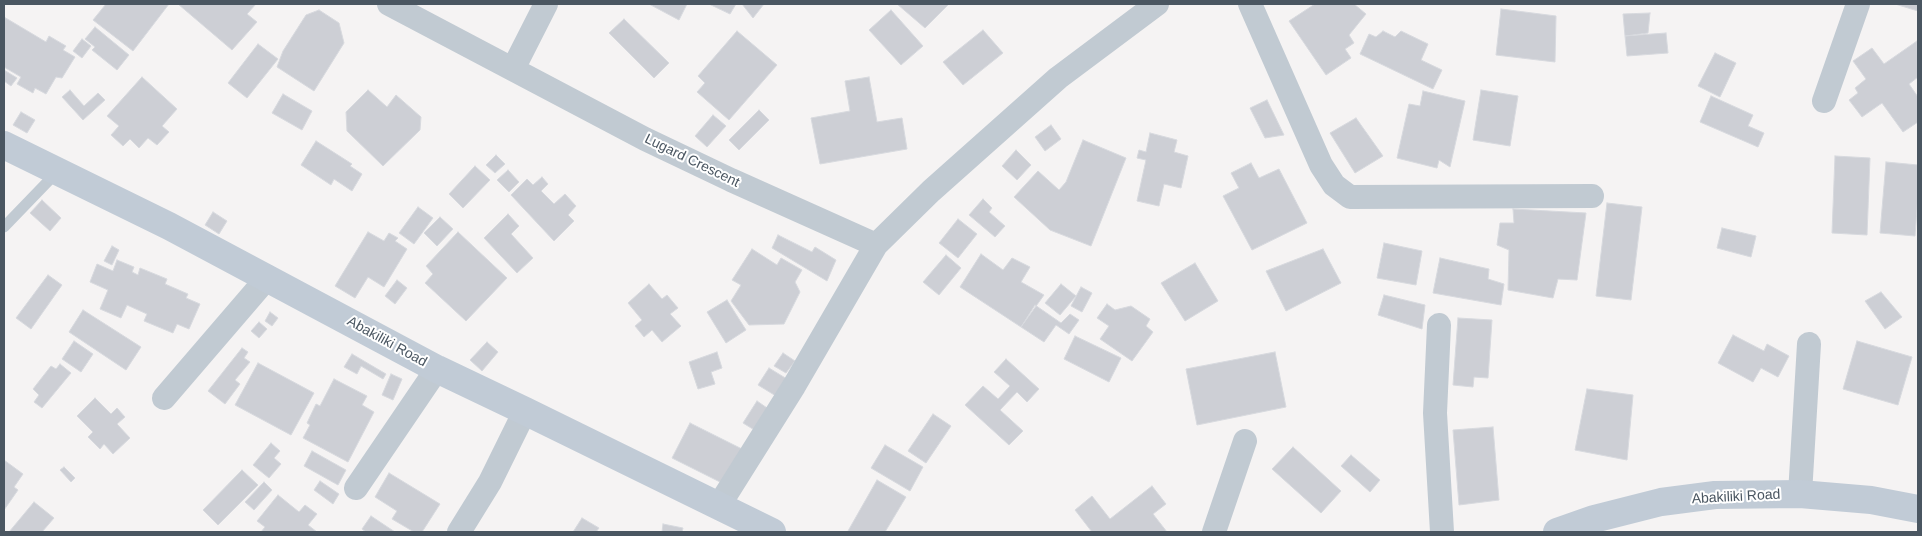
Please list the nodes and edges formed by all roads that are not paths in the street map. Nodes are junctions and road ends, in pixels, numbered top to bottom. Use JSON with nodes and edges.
{"nodes":[{"id":1,"x":389,"y":4,"type":"edge"},
{"id":2,"x":546,"y":4,"type":"edge"},
{"id":3,"x":1157,"y":4,"type":"edge"},
{"id":4,"x":1250,"y":4,"type":"edge"},
{"id":5,"x":1858,"y":4,"type":"edge"},
{"id":6,"x":513,"y":69,"type":"junction"},
{"id":7,"x":1824,"y":102,"type":"dead end"},
{"id":8,"x":4,"y":145,"type":"edge"},
{"id":9,"x":58,"y":171,"type":"junction"},
{"id":10,"x":1592,"y":196,"type":"dead end"},
{"id":11,"x":4,"y":227,"type":"edge"},
{"id":12,"x":876,"y":244,"type":"junction"},
{"id":13,"x":268,"y":278,"type":"junction"},
{"id":14,"x":1440,"y":325,"type":"dead end"},
{"id":15,"x":1809,"y":344,"type":"dead end"},
{"id":16,"x":437,"y":369,"type":"junction"},
{"id":17,"x":164,"y":398,"type":"dead end"},
{"id":18,"x":525,"y":411,"type":"junction"},
{"id":19,"x":1245,"y":441,"type":"dead end"},
{"id":20,"x":356,"y":488,"type":"dead end"},
{"id":21,"x":1800,"y":494,"type":"junction"},
{"id":22,"x":718,"y":507,"type":"junction"},
{"id":23,"x":1918,"y":509,"type":"edge"},
{"id":24,"x":459,"y":532,"type":"edge"},
{"id":25,"x":772,"y":532,"type":"edge"},
{"id":26,"x":1214,"y":532,"type":"edge"},
{"id":27,"x":1442,"y":532,"type":"edge"},
{"id":28,"x":1557,"y":532,"type":"edge"}],
"edges":[{"from":1,"to":6,"type":"street","name":"Lugard Crescent"},
{"from":2,"to":6,"type":"street"},
{"from":3,"to":12,"type":"street"},
{"from":4,"to":10,"type":"street"},
{"from":5,"to":7,"type":"street"},
{"from":6,"to":12,"type":"street","name":"Lugard Crescent"},
{"from":8,"to":9,"type":"main road","name":"Abakiliki Road"},
{"from":9,"to":11,"type":"lane"},
{"from":9,"to":13,"type":"main road","name":"Abakiliki Road"},
{"from":12,"to":22,"type":"street"},
{"from":13,"to":16,"type":"main road","name":"Abakiliki Road"},
{"from":13,"to":17,"type":"street"},
{"from":14,"to":27,"type":"street"},
{"from":15,"to":21,"type":"street"},
{"from":16,"to":18,"type":"main road","name":"Abakiliki Road"},
{"from":16,"to":20,"type":"street"},
{"from":18,"to":22,"type":"main road","name":"Abakiliki Road"},
{"from":18,"to":24,"type":"street"},
{"from":19,"to":26,"type":"street"},
{"from":21,"to":23,"type":"main road","name":"Abakiliki Road"},
{"from":21,"to":28,"type":"main road","name":"Abakiliki Road"},
{"from":22,"to":25,"type":"main road","name":"Abakiliki Road"}]}
